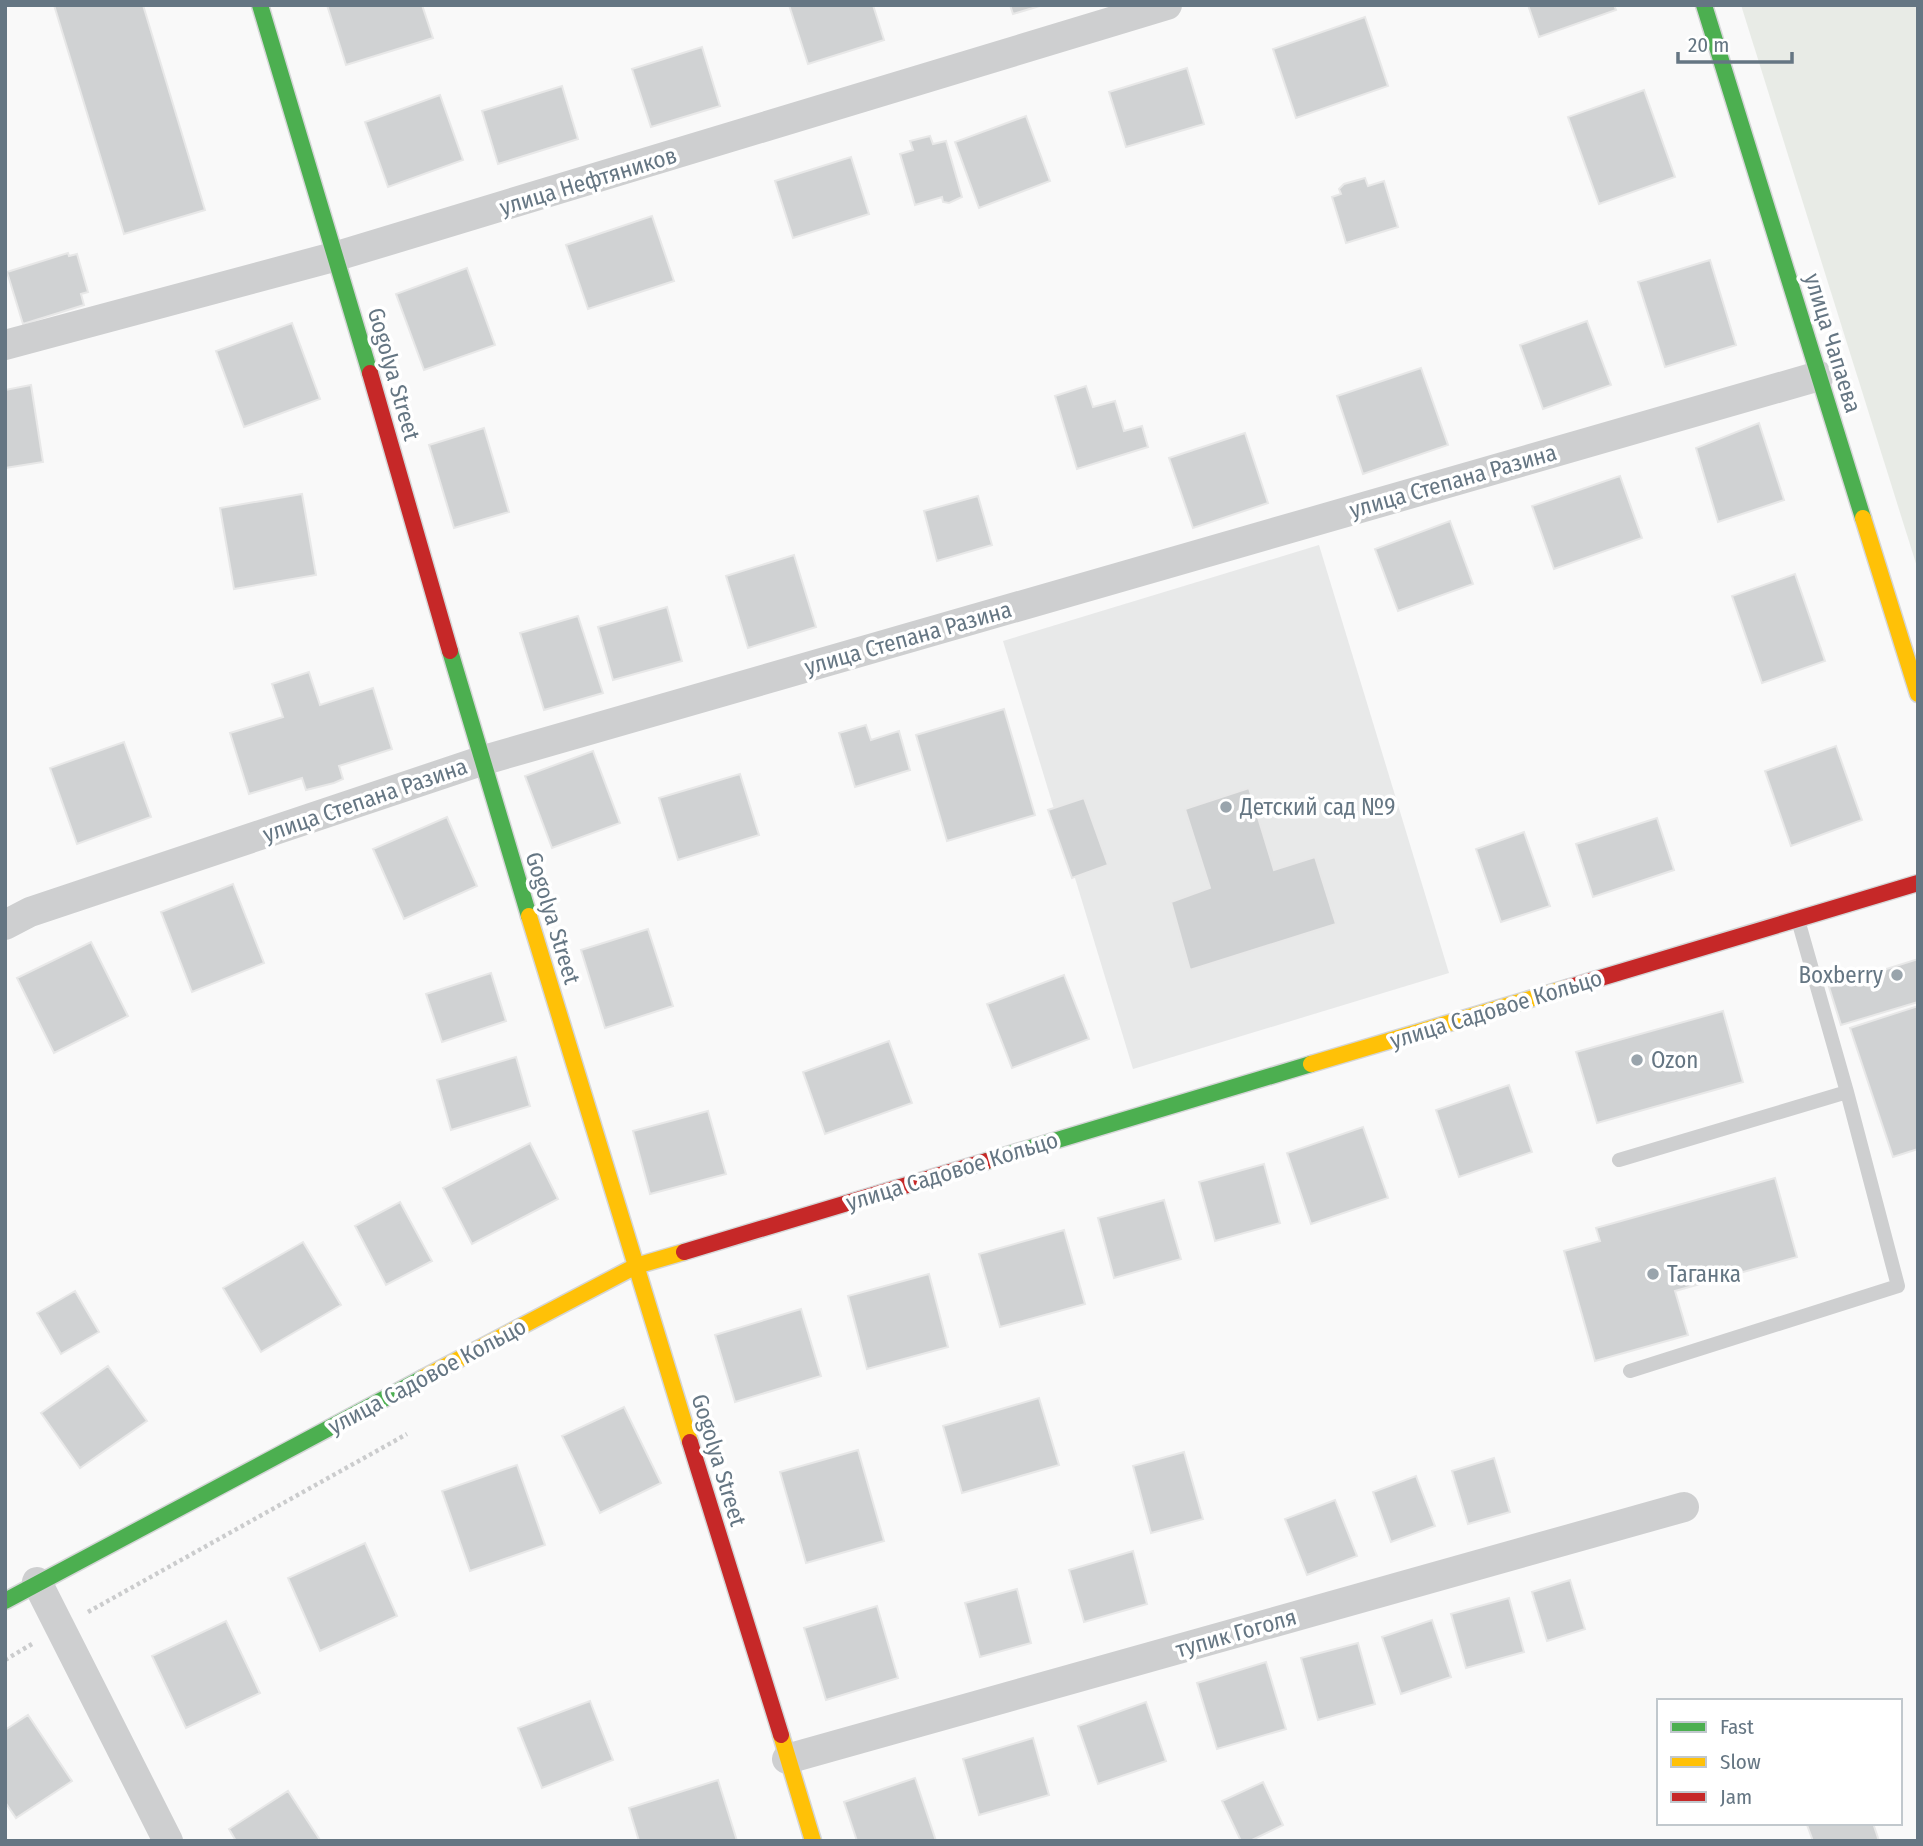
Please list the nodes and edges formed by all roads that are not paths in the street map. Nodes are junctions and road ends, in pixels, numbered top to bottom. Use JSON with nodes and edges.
{"nodes":[{"id":1,"x":260,"y":5,"type":"edge"},
{"id":2,"x":1167,"y":5,"type":"edge"},
{"id":3,"x":1704,"y":5,"type":"edge"},
{"id":4,"x":337,"y":256,"type":"junction"},
{"id":5,"x":5,"y":345,"type":"edge"},
{"id":6,"x":1819,"y":376,"type":"junction"},
{"id":7,"x":1918,"y":694,"type":"edge"},
{"id":8,"x":481,"y":761,"type":"junction"},
{"id":9,"x":1918,"y":883,"type":"edge"},
{"id":10,"x":1798,"y":919,"type":"junction"},
{"id":11,"x":5,"y":925,"type":"edge"},
{"id":12,"x":1847,"y":1092,"type":"junction"},
{"id":13,"x":1619,"y":1160,"type":"dead end"},
{"id":14,"x":636,"y":1266,"type":"junction"},
{"id":15,"x":1630,"y":1371,"type":"dead end"},
{"id":16,"x":1684,"y":1507,"type":"dead end"},
{"id":17,"x":37,"y":1581,"type":"junction"},
{"id":18,"x":5,"y":1601,"type":"edge"},
{"id":19,"x":787,"y":1759,"type":"junction"},
{"id":20,"x":168,"y":1841,"type":"edge"},
{"id":21,"x":813,"y":1841,"type":"edge"}],
"edges":[{"from":1,"to":4,"type":"street","name":"Gogolya Street"},
{"from":2,"to":4,"type":"street","name":"улица Нефтяников"},
{"from":3,"to":6,"type":"street","name":"улица Чапаева"},
{"from":4,"to":5,"type":"street","name":"улица Нефтяников"},
{"from":4,"to":8,"type":"street","name":"Gogolya Street"},
{"from":6,"to":7,"type":"street","name":"улица Чапаева"},
{"from":6,"to":8,"type":"street","name":"улица Степана Разина"},
{"from":8,"to":11,"type":"street","name":"улица Степана Разина"},
{"from":8,"to":14,"type":"street","name":"Gogolya Street"},
{"from":9,"to":10,"type":"street","name":"улица Садовое Кольцо"},
{"from":10,"to":12,"type":"lane"},
{"from":10,"to":14,"type":"street","name":"улица Садовое Кольцо"},
{"from":12,"to":13,"type":"lane"},
{"from":12,"to":15,"type":"lane"},
{"from":14,"to":17,"type":"street","name":"улица Садовое Кольцо"},
{"from":14,"to":19,"type":"street","name":"Gogolya Street"},
{"from":16,"to":19,"type":"street","name":"тупик Гоголя"},
{"from":17,"to":18,"type":"street","name":"улица Садовое Кольцо"},
{"from":17,"to":20,"type":"street"},
{"from":19,"to":21,"type":"street","name":"Gogolya Street"}]}
